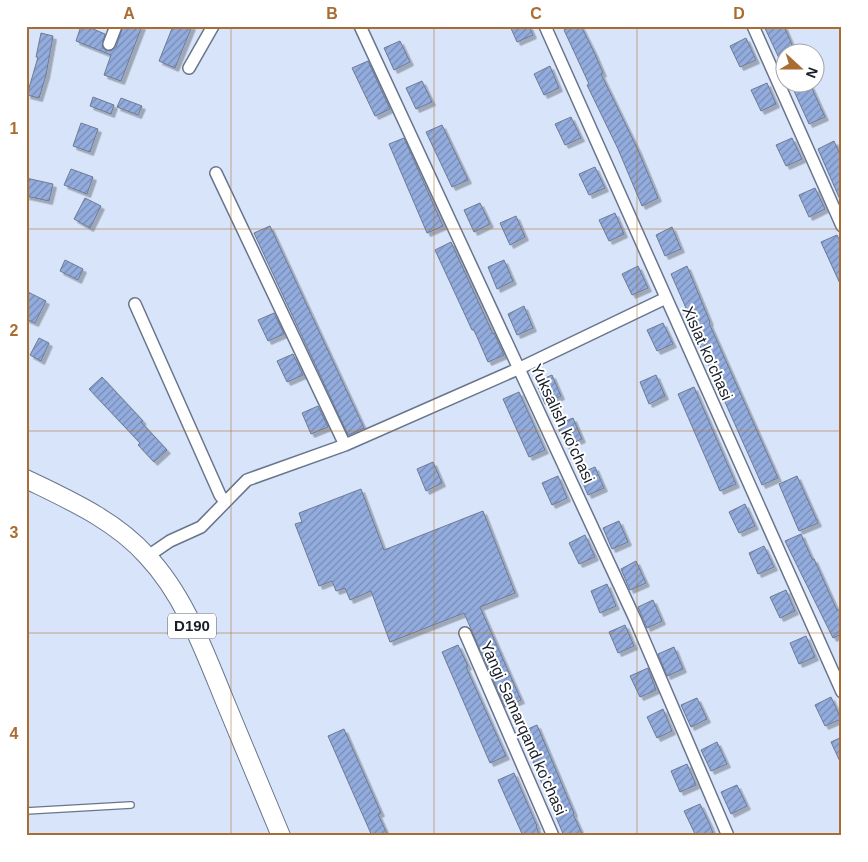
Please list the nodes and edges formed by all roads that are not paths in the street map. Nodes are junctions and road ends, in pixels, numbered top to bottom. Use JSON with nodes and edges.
{"nodes":[{"id":1,"x":116,"y":26,"type":"edge"},
{"id":2,"x":213,"y":26,"type":"edge"},
{"id":3,"x":360,"y":26,"type":"edge"},
{"id":4,"x":545,"y":26,"type":"edge"},
{"id":5,"x":753,"y":26,"type":"edge"},
{"id":6,"x":110,"y":44,"type":"dead end"},
{"id":7,"x":189,"y":68,"type":"dead end"},
{"id":8,"x":216,"y":172,"type":"dead end"},
{"id":9,"x":842,"y":226,"type":"edge"},
{"id":10,"x":666,"y":298,"type":"junction"},
{"id":11,"x":135,"y":304,"type":"dead end"},
{"id":12,"x":520,"y":368,"type":"junction"},
{"id":13,"x":345,"y":445,"type":"junction"},
{"id":14,"x":26,"y":479,"type":"edge"},
{"id":15,"x":225,"y":502,"type":"junction"},
{"id":16,"x":148,"y":556,"type":"junction"},
{"id":17,"x":464,"y":633,"type":"dead end"},
{"id":18,"x":842,"y":692,"type":"edge"},
{"id":19,"x":131,"y":805,"type":"dead end"},
{"id":20,"x":26,"y":811,"type":"edge"},
{"id":21,"x":281,"y":836,"type":"edge"},
{"id":22,"x":553,"y":836,"type":"edge"},
{"id":23,"x":728,"y":836,"type":"edge"}],
"edges":[{"from":1,"to":6,"type":"street"},
{"from":2,"to":7,"type":"street"},
{"from":3,"to":12,"type":"street","name":"Yuksalish ko'chasi"},
{"from":4,"to":10,"type":"street","name":"Xislat ko'chasi"},
{"from":5,"to":9,"type":"street"},
{"from":8,"to":13,"type":"street"},
{"from":10,"to":12,"type":"street"},
{"from":10,"to":18,"type":"street","name":"Xislat ko'chasi"},
{"from":11,"to":15,"type":"street"},
{"from":12,"to":13,"type":"street"},
{"from":12,"to":23,"type":"street","name":"Yuksalish ko'chasi"},
{"from":13,"to":15,"type":"street"},
{"from":14,"to":16,"type":"main road","number":"D190"},
{"from":15,"to":16,"type":"street"},
{"from":16,"to":21,"type":"main road","number":"D190"},
{"from":17,"to":22,"type":"street","name":"Yangi Samarqand ko'chasi"},
{"from":19,"to":20,"type":"lane"}]}
